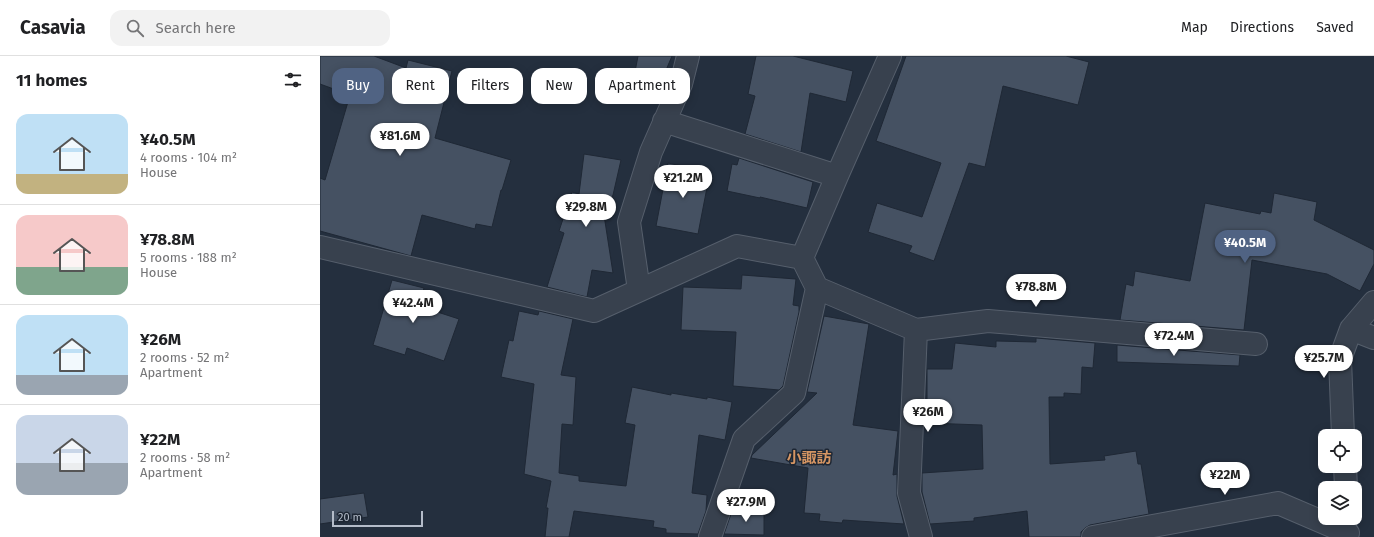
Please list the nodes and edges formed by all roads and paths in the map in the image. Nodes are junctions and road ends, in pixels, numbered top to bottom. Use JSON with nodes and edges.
{"nodes":[{"id":1,"x":688,"y":56,"type":"edge"},
{"id":2,"x":890,"y":56,"type":"edge"},
{"id":3,"x":664,"y":121,"type":"junction"},
{"id":4,"x":837,"y":176,"type":"junction"},
{"id":5,"x":320,"y":247,"type":"edge"},
{"id":6,"x":802,"y":258,"type":"junction"},
{"id":7,"x":817,"y":288,"type":"junction"},
{"id":8,"x":639,"y":290,"type":"junction"},
{"id":9,"x":1374,"y":302,"type":"edge"},
{"id":10,"x":1351,"y":329,"type":"junction"},
{"id":11,"x":916,"y":330,"type":"junction"},
{"id":12,"x":1374,"y":338,"type":"edge"},
{"id":13,"x":1256,"y":344,"type":"dead end"},
{"id":14,"x":1343,"y":429,"type":"edge"},
{"id":15,"x":1348,"y":529,"type":"edge"},
{"id":16,"x":710,"y":537,"type":"edge"},
{"id":17,"x":921,"y":537,"type":"edge"},
{"id":18,"x":1093,"y":537,"type":"edge"}],
"edges":[{"from":1,"to":3,"type":"street"},
{"from":2,"to":4,"type":"street"},
{"from":3,"to":4,"type":"street"},
{"from":3,"to":8,"type":"street"},
{"from":4,"to":6,"type":"street"},
{"from":5,"to":8,"type":"street"},
{"from":6,"to":7,"type":"street"},
{"from":6,"to":8,"type":"street"},
{"from":7,"to":11,"type":"street"},
{"from":7,"to":16,"type":"street"},
{"from":9,"to":10,"type":"street"},
{"from":10,"to":12,"type":"street"},
{"from":10,"to":14,"type":"street"},
{"from":11,"to":13,"type":"street"},
{"from":11,"to":17,"type":"street"},
{"from":15,"to":18,"type":"street"}]}
